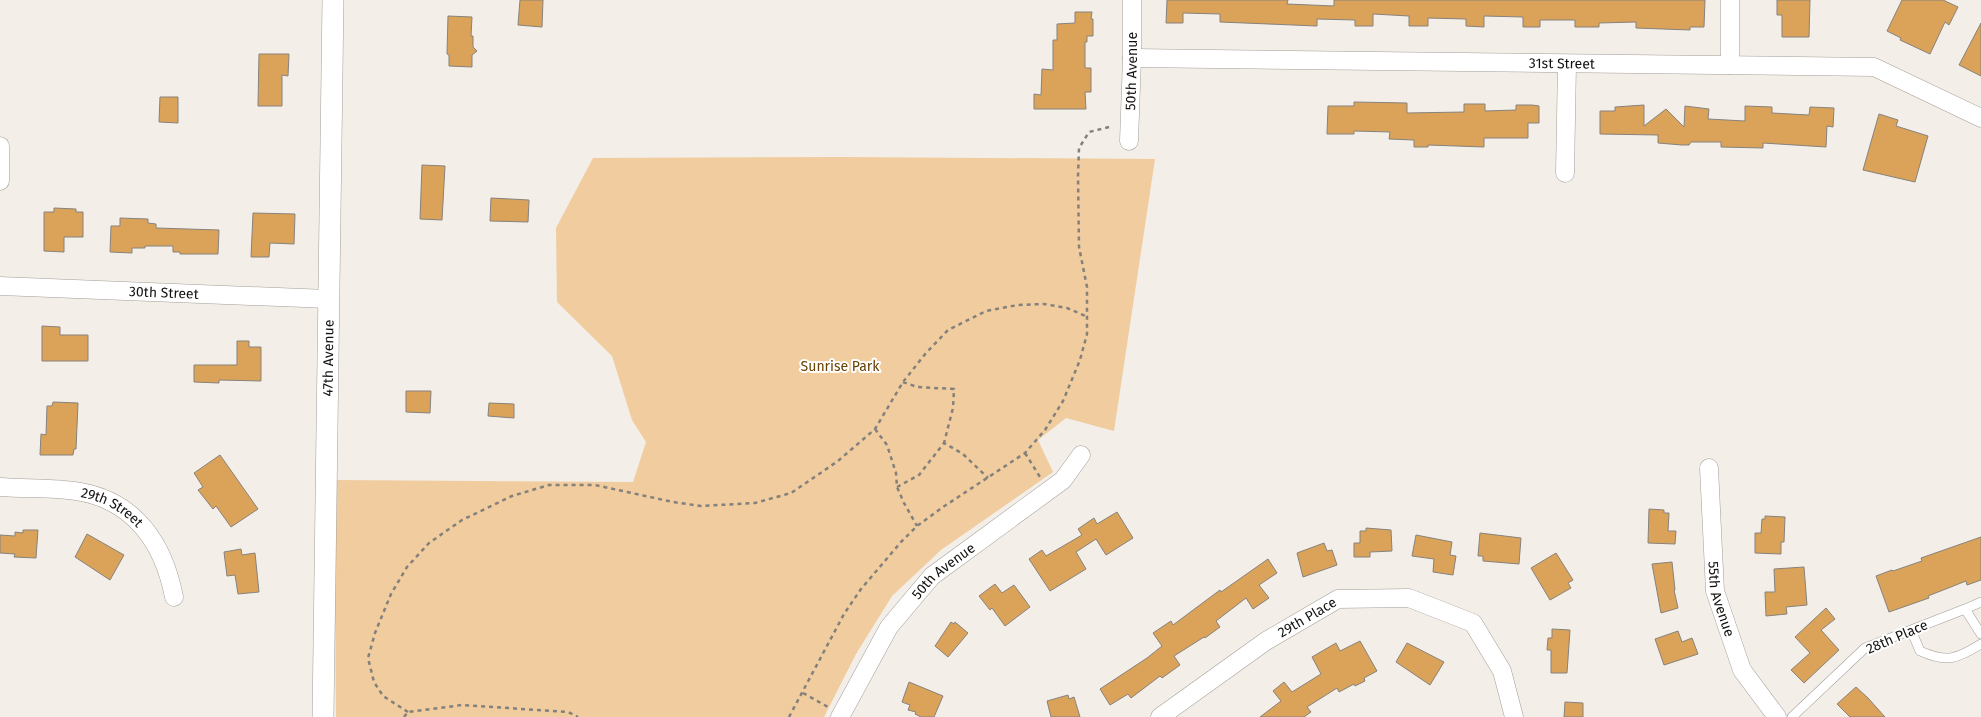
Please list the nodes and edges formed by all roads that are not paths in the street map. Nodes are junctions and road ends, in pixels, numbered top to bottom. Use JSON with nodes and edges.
{"nodes":[{"id":1,"x":333,"y":0,"type":"edge"},
{"id":2,"x":1132,"y":0,"type":"edge"},
{"id":3,"x":1730,"y":0,"type":"edge"},
{"id":4,"x":1132,"y":58,"type":"junction"},
{"id":5,"x":1567,"y":64,"type":"junction"},
{"id":6,"x":1730,"y":65,"type":"junction"},
{"id":7,"x":1981,"y":118,"type":"edge"},
{"id":8,"x":1129,"y":133,"type":"road end"},
{"id":9,"x":0,"y":146,"type":"edge"},
{"id":10,"x":1565,"y":173,"type":"dead end"},
{"id":11,"x":0,"y":180,"type":"edge"},
{"id":12,"x":0,"y":286,"type":"edge"},
{"id":13,"x":328,"y":299,"type":"junction"},
{"id":14,"x":1081,"y":455,"type":"dead end"},
{"id":15,"x":1709,"y":468,"type":"dead end"},
{"id":16,"x":0,"y":487,"type":"edge"},
{"id":17,"x":174,"y":596,"type":"dead end"},
{"id":18,"x":1981,"y":602,"type":"edge"},
{"id":19,"x":1966,"y":609,"type":"junction"},
{"id":20,"x":1911,"y":630,"type":"junction"},
{"id":21,"x":1981,"y":634,"type":"edge"},
{"id":22,"x":1981,"y":644,"type":"edge"},
{"id":23,"x":841,"y":716,"type":"edge"},
{"id":24,"x":323,"y":717,"type":"edge"},
{"id":25,"x":1160,"y":717,"type":"edge"},
{"id":26,"x":1514,"y":717,"type":"edge"},
{"id":27,"x":1777,"y":717,"type":"edge"},
{"id":28,"x":1792,"y":717,"type":"edge"}],
"edges":[{"from":1,"to":13,"type":"street","name":"47th Avenue"},
{"from":2,"to":4,"type":"street","name":"50th Avenue"},
{"from":3,"to":6,"type":"street"},
{"from":4,"to":5,"type":"street","name":"31st Street"},
{"from":4,"to":8,"type":"street","name":"50th Avenue"},
{"from":5,"to":6,"type":"street","name":"31st Street"},
{"from":5,"to":10,"type":"street"},
{"from":6,"to":7,"type":"street","name":"31st Street"},
{"from":9,"to":11,"type":"street"},
{"from":12,"to":13,"type":"street","name":"30th Street"},
{"from":13,"to":24,"type":"street","name":"47th Avenue"},
{"from":14,"to":23,"type":"street","name":"50th Avenue"},
{"from":15,"to":27,"type":"street","name":"55th Avenue"},
{"from":16,"to":17,"type":"street","name":"29th Street"},
{"from":18,"to":19,"type":"lane","name":"28th Place"},
{"from":19,"to":20,"type":"lane","name":"28th Place"},
{"from":19,"to":21,"type":"lane"},
{"from":20,"to":22,"type":"lane"},
{"from":20,"to":28,"type":"lane","name":"28th Place"},
{"from":25,"to":26,"type":"street","name":"29th Place"}]}
